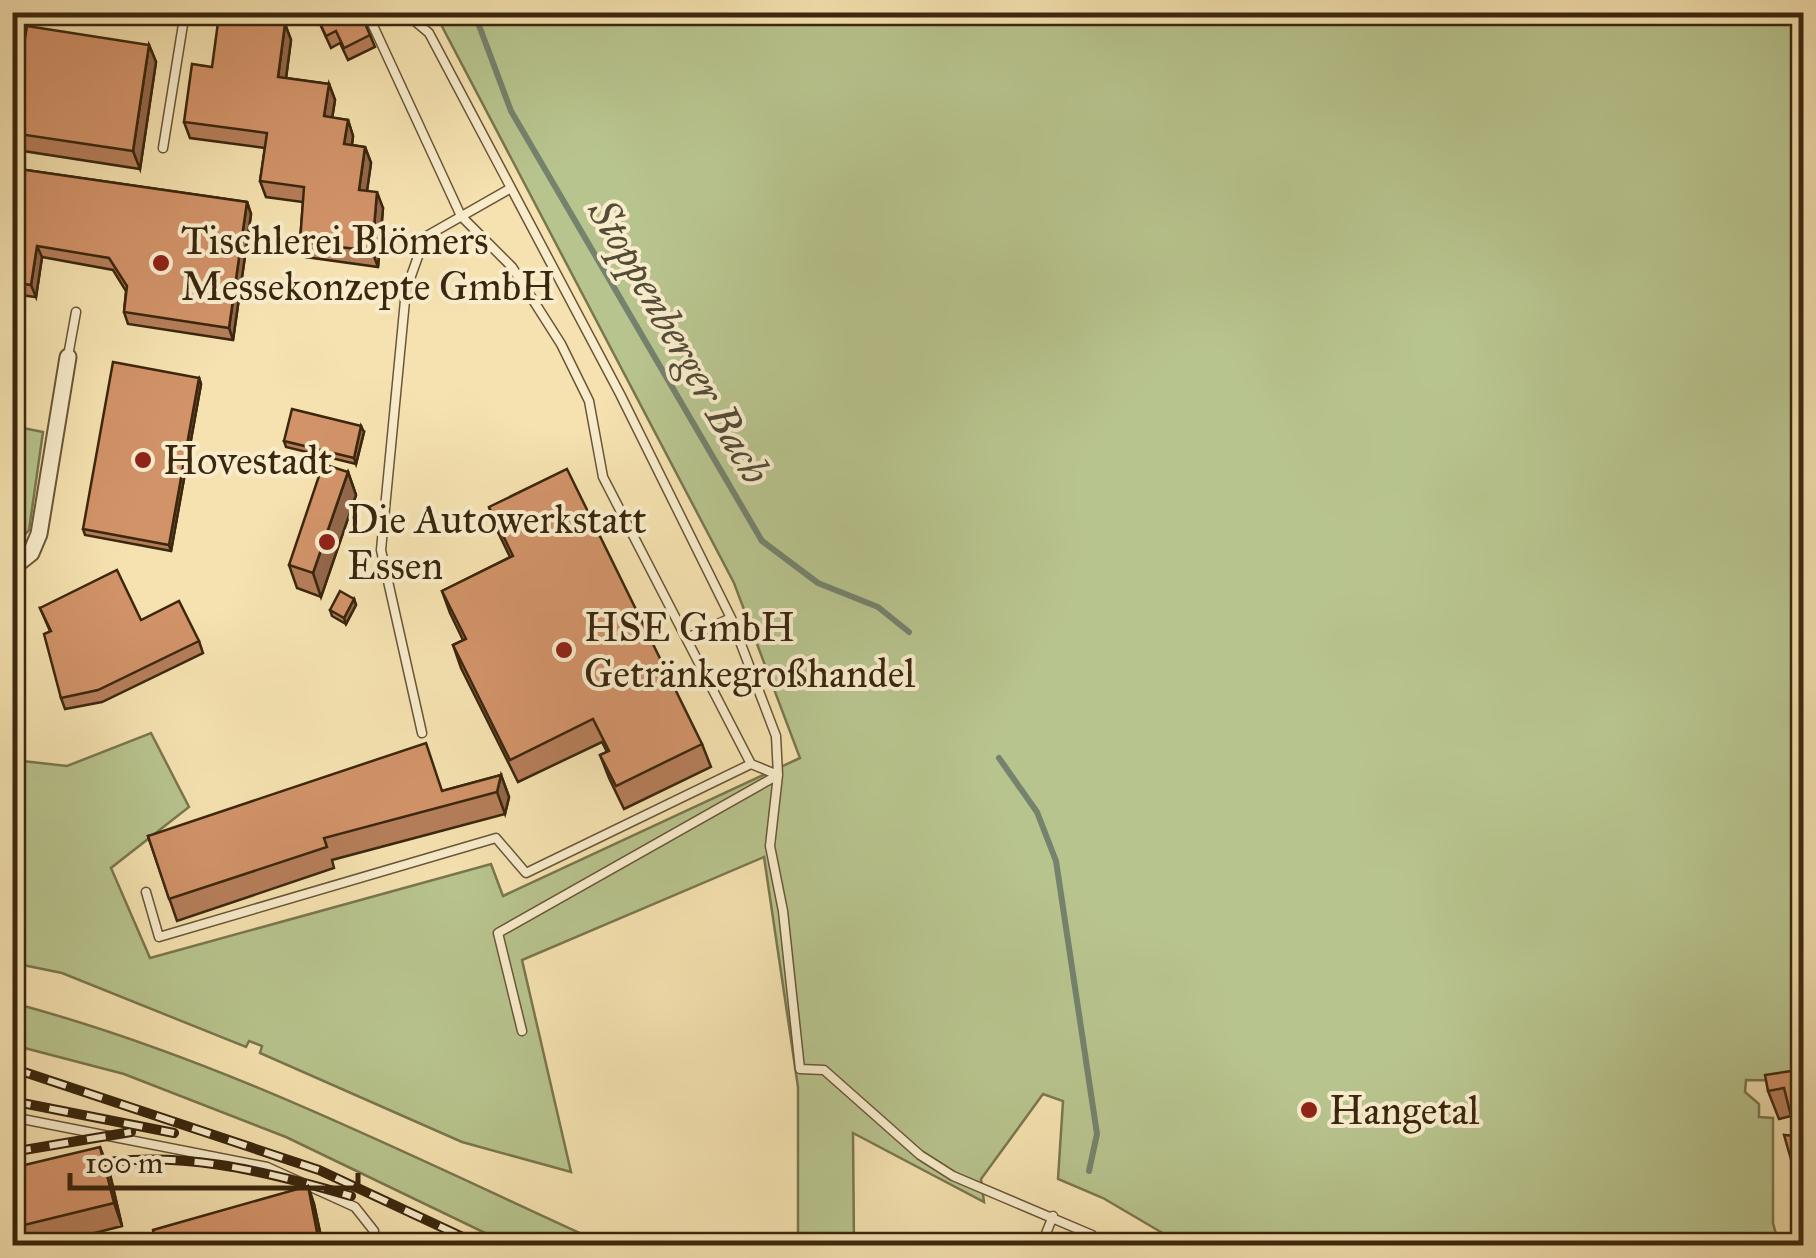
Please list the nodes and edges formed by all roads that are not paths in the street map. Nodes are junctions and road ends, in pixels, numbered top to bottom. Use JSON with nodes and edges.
{"nodes":[{"id":1,"x":185,"y":12,"type":"edge"},
{"id":2,"x":404,"y":12,"type":"edge"},
{"id":3,"x":370,"y":19,"type":"dead end"},
{"id":4,"x":163,"y":148,"type":"dead end"},
{"id":5,"x":511,"y":188,"type":"junction"},
{"id":6,"x":461,"y":216,"type":"junction"},
{"id":7,"x":76,"y":312,"type":"dead end"},
{"id":8,"x":68,"y":357,"type":"joint"},
{"id":9,"x":12,"y":568,"type":"edge"},
{"id":10,"x":731,"y":618,"type":"junction"},
{"id":11,"x":689,"y":637,"type":"junction"},
{"id":12,"x":422,"y":732,"type":"dead end"},
{"id":13,"x":751,"y":764,"type":"junction"},
{"id":14,"x":778,"y":775,"type":"junction"},
{"id":15,"x":146,"y":892,"type":"dead end"},
{"id":16,"x":522,"y":1031,"type":"dead end"},
{"id":17,"x":12,"y":1116,"type":"edge"},
{"id":18,"x":1053,"y":1216,"type":"junction"},
{"id":19,"x":373,"y":1246,"type":"edge"},
{"id":20,"x":1041,"y":1246,"type":"edge"},
{"id":21,"x":1097,"y":1246,"type":"edge"}],
"edges":[{"from":1,"to":4,"type":"lane"},
{"from":2,"to":5,"type":"lane"},
{"from":3,"to":6,"type":"lane"},
{"from":5,"to":6,"type":"lane"},
{"from":5,"to":10,"type":"lane"},
{"from":6,"to":11,"type":"lane"},
{"from":6,"to":12,"type":"lane"},
{"from":7,"to":8,"type":"lane"},
{"from":8,"to":9,"type":"street"},
{"from":10,"to":11,"type":"lane"},
{"from":10,"to":14,"type":"lane"},
{"from":11,"to":13,"type":"lane"},
{"from":13,"to":14,"type":"lane"},
{"from":13,"to":15,"type":"lane"},
{"from":14,"to":16,"type":"lane"},
{"from":14,"to":18,"type":"lane"},
{"from":17,"to":19,"type":"lane"},
{"from":18,"to":20,"type":"lane"},
{"from":18,"to":21,"type":"lane"}]}
